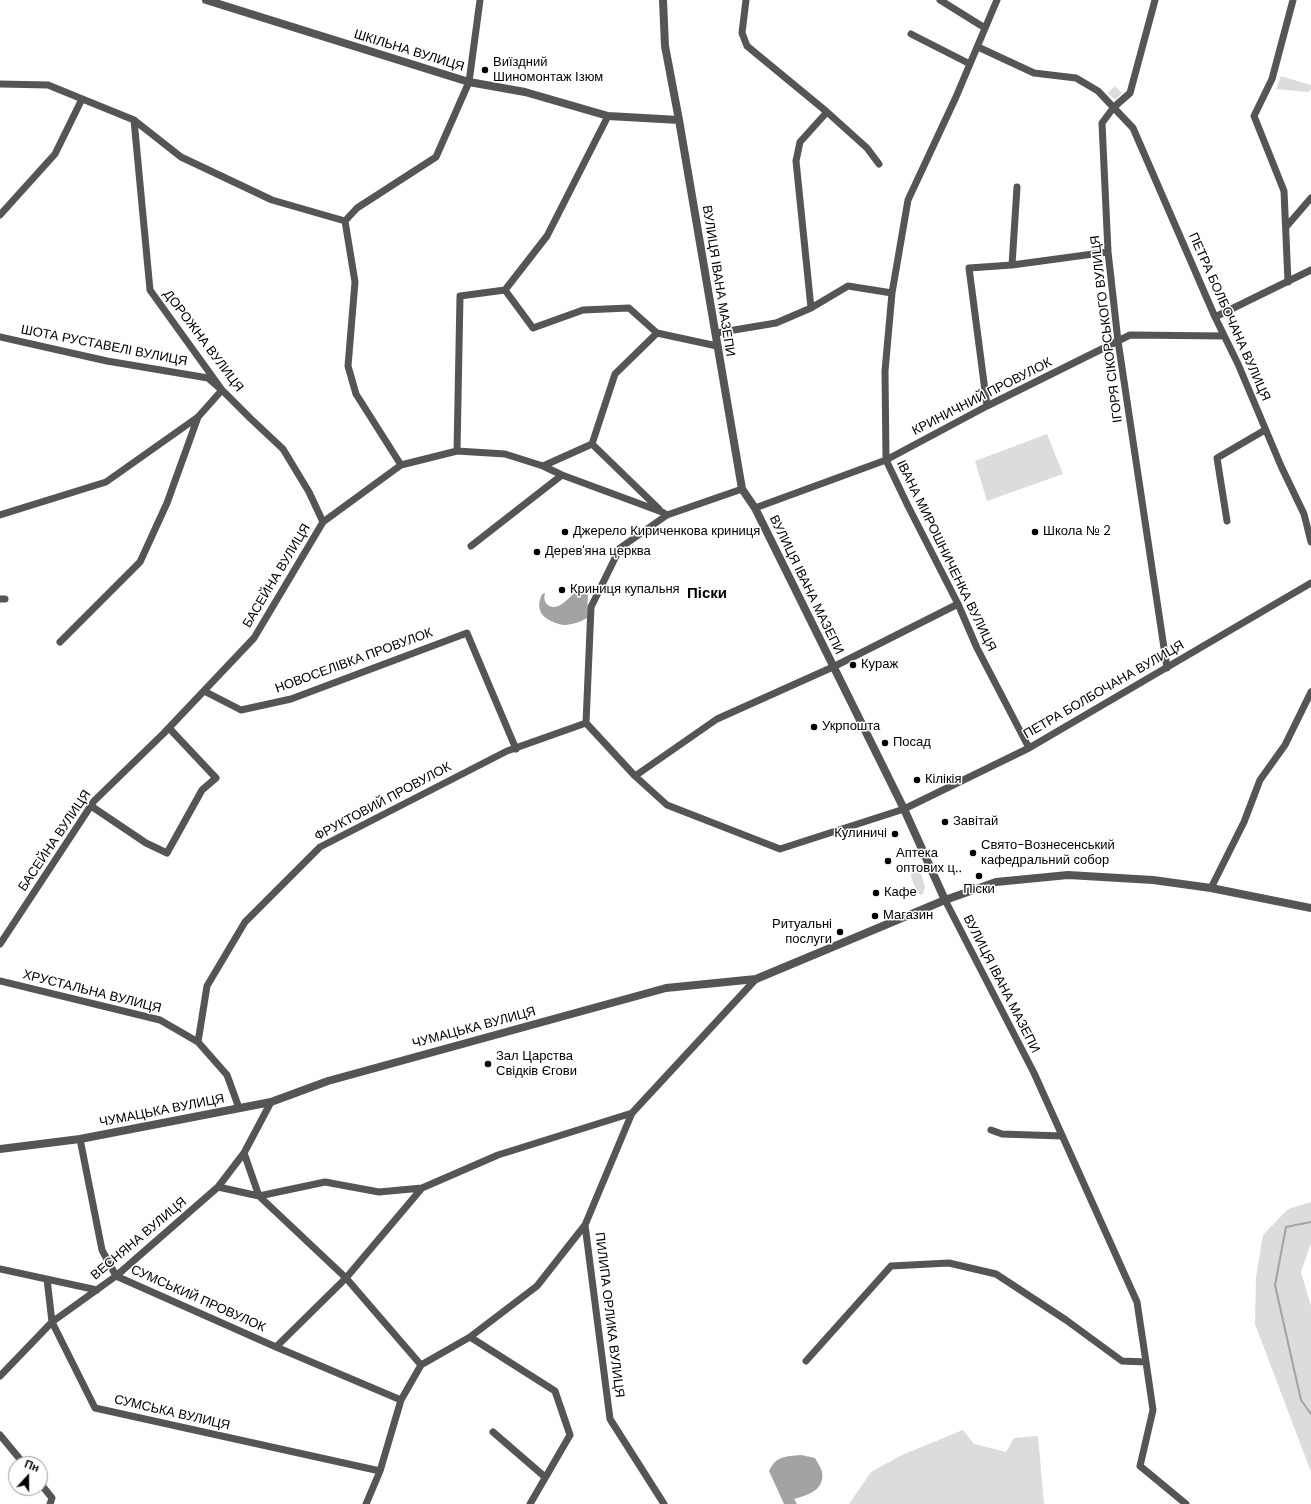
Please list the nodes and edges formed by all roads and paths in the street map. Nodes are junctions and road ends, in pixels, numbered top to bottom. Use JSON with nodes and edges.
{"nodes":[{"id":1,"x":206,"y":0,"type":"edge"},
{"id":2,"x":480,"y":0,"type":"edge"},
{"id":3,"x":663,"y":0,"type":"edge"},
{"id":4,"x":746,"y":0,"type":"edge"},
{"id":5,"x":940,"y":0,"type":"edge"},
{"id":6,"x":997,"y":0,"type":"edge"},
{"id":7,"x":1156,"y":0,"type":"edge"},
{"id":8,"x":1293,"y":0,"type":"edge"},
{"id":9,"x":985,"y":28,"type":"junction"},
{"id":10,"x":911,"y":34,"type":"dead end"},
{"id":11,"x":978,"y":47,"type":"junction"},
{"id":12,"x":970,"y":64,"type":"junction"},
{"id":13,"x":469,"y":82,"type":"junction"},
{"id":14,"x":0,"y":84,"type":"edge"},
{"id":15,"x":82,"y":99,"type":"junction"},
{"id":16,"x":1114,"y":107,"type":"junction"},
{"id":17,"x":827,"y":112,"type":"junction"},
{"id":18,"x":608,"y":116,"type":"junction"},
{"id":19,"x":134,"y":120,"type":"junction"},
{"id":20,"x":679,"y":120,"type":"junction"},
{"id":21,"x":879,"y":164,"type":"dead end"},
{"id":22,"x":1017,"y":187,"type":"dead end"},
{"id":23,"x":1311,"y":198,"type":"edge"},
{"id":24,"x":0,"y":215,"type":"edge"},
{"id":25,"x":345,"y":221,"type":"junction"},
{"id":26,"x":1286,"y":227,"type":"junction"},
{"id":27,"x":1108,"y":252,"type":"junction"},
{"id":28,"x":1012,"y":265,"type":"junction"},
{"id":29,"x":1311,"y":270,"type":"edge"},
{"id":30,"x":1288,"y":282,"type":"junction"},
{"id":31,"x":505,"y":290,"type":"junction"},
{"id":32,"x":892,"y":293,"type":"junction"},
{"id":33,"x":811,"y":308,"type":"junction"},
{"id":34,"x":1215,"y":317,"type":"junction"},
{"id":35,"x":657,"y":333,"type":"junction"},
{"id":36,"x":716,"y":333,"type":"junction"},
{"id":37,"x":1224,"y":336,"type":"junction"},
{"id":38,"x":0,"y":337,"type":"edge"},
{"id":39,"x":1118,"y":341,"type":"junction"},
{"id":40,"x":717,"y":346,"type":"junction"},
{"id":41,"x":222,"y":390,"type":"junction"},
{"id":42,"x":987,"y":406,"type":"junction"},
{"id":43,"x":198,"y":417,"type":"junction"},
{"id":44,"x":1265,"y":430,"type":"junction"},
{"id":45,"x":592,"y":444,"type":"junction"},
{"id":46,"x":457,"y":451,"type":"junction"},
{"id":47,"x":886,"y":460,"type":"junction"},
{"id":48,"x":400,"y":465,"type":"junction"},
{"id":49,"x":543,"y":466,"type":"junction"},
{"id":50,"x":562,"y":476,"type":"junction"},
{"id":51,"x":742,"y":489,"type":"junction"},
{"id":52,"x":755,"y":508,"type":"junction"},
{"id":53,"x":1308,"y":513,"type":"edge"},
{"id":54,"x":664,"y":514,"type":"junction"},
{"id":55,"x":0,"y":516,"type":"edge"},
{"id":56,"x":1227,"y":521,"type":"dead end"},
{"id":57,"x":322,"y":522,"type":"junction"},
{"id":58,"x":1311,"y":542,"type":"edge"},
{"id":59,"x":471,"y":546,"type":"dead end"},
{"id":60,"x":1311,"y":583,"type":"edge"},
{"id":61,"x":958,"y":604,"type":"junction"},
{"id":62,"x":60,"y":642,"type":"dead end"},
{"id":63,"x":833,"y":667,"type":"junction"},
{"id":64,"x":1167,"y":668,"type":"junction"},
{"id":65,"x":204,"y":691,"type":"junction"},
{"id":66,"x":1311,"y":692,"type":"edge"},
{"id":67,"x":586,"y":724,"type":"junction"},
{"id":68,"x":169,"y":728,"type":"junction"},
{"id":69,"x":1029,"y":748,"type":"junction"},
{"id":70,"x":516,"y":749,"type":"junction"},
{"id":71,"x":634,"y":776,"type":"junction"},
{"id":72,"x":91,"y":806,"type":"junction"},
{"id":73,"x":904,"y":809,"type":"junction"},
{"id":74,"x":1211,"y":888,"type":"junction"},
{"id":75,"x":945,"y":900,"type":"junction"},
{"id":76,"x":1311,"y":908,"type":"edge"},
{"id":77,"x":0,"y":944,"type":"edge"},
{"id":78,"x":756,"y":979,"type":"junction"},
{"id":79,"x":0,"y":981,"type":"edge"},
{"id":80,"x":198,"y":1042,"type":"junction"},
{"id":81,"x":271,"y":1102,"type":"junction"},
{"id":82,"x":239,"y":1108,"type":"junction"},
{"id":83,"x":632,"y":1113,"type":"junction"},
{"id":84,"x":991,"y":1130,"type":"dead end"},
{"id":85,"x":1062,"y":1136,"type":"junction"},
{"id":86,"x":80,"y":1140,"type":"junction"},
{"id":87,"x":0,"y":1149,"type":"edge"},
{"id":88,"x":244,"y":1153,"type":"junction"},
{"id":89,"x":218,"y":1187,"type":"junction"},
{"id":90,"x":422,"y":1188,"type":"junction"},
{"id":91,"x":259,"y":1196,"type":"junction"},
{"id":92,"x":585,"y":1225,"type":"junction"},
{"id":93,"x":0,"y":1269,"type":"edge"},
{"id":94,"x":116,"y":1276,"type":"junction"},
{"id":95,"x":346,"y":1278,"type":"junction"},
{"id":96,"x":47,"y":1279,"type":"junction"},
{"id":97,"x":97,"y":1290,"type":"junction"},
{"id":98,"x":52,"y":1322,"type":"junction"},
{"id":99,"x":470,"y":1337,"type":"junction"},
{"id":100,"x":276,"y":1347,"type":"junction"},
{"id":101,"x":806,"y":1361,"type":"dead end"},
{"id":102,"x":1146,"y":1362,"type":"junction"},
{"id":103,"x":421,"y":1365,"type":"junction"},
{"id":104,"x":0,"y":1376,"type":"edge"},
{"id":105,"x":401,"y":1400,"type":"junction"},
{"id":106,"x":493,"y":1432,"type":"dead end"},
{"id":107,"x":0,"y":1435,"type":"edge"},
{"id":108,"x":17,"y":1456,"type":"edge"},
{"id":109,"x":380,"y":1471,"type":"junction"},
{"id":110,"x":546,"y":1477,"type":"junction"},
{"id":111,"x":48,"y":1493,"type":"edge"},
{"id":112,"x":50,"y":1504,"type":"edge"},
{"id":113,"x":366,"y":1504,"type":"edge"},
{"id":114,"x":530,"y":1504,"type":"edge"},
{"id":115,"x":664,"y":1504,"type":"edge"},
{"id":116,"x":1186,"y":1504,"type":"edge"}],
"edges":[{"from":1,"to":13,"type":"street","name":"ШКІЛЬНА ВУЛИЦЯ"},
{"from":2,"to":13,"type":"street"},
{"from":3,"to":20,"type":"street","name":"ВУЛИЦЯ ІВАНА МАЗЕПИ"},
{"from":4,"to":17,"type":"street"},
{"from":5,"to":9,"type":"street"},
{"from":6,"to":9,"type":"street","name":"ІВАНА МИРОШНИЧЕНКА ВУЛИЦЯ"},
{"from":7,"to":16,"type":"street","name":"ІГОРЯ СІКОРСЬКОГО ВУЛИЦЯ"},
{"from":8,"to":26,"type":"street"},
{"from":9,"to":11,"type":"street","name":"ІВАНА МИРОШНИЧЕНКА ВУЛИЦЯ"},
{"from":10,"to":12,"type":"street"},
{"from":11,"to":12,"type":"street","name":"ІВАНА МИРОШНИЧЕНКА ВУЛИЦЯ"},
{"from":11,"to":16,"type":"street","name":"ПЕТРА БОЛБОЧАНА ВУЛИЦЯ"},
{"from":12,"to":32,"type":"street","name":"ІВАНА МИРОШНИЧЕНКА ВУЛИЦЯ"},
{"from":13,"to":18,"type":"street","name":"ШКІЛЬНА ВУЛИЦЯ"},
{"from":13,"to":25,"type":"street"},
{"from":14,"to":15,"type":"street"},
{"from":15,"to":19,"type":"street"},
{"from":15,"to":24,"type":"street"},
{"from":16,"to":27,"type":"street","name":"ІГОРЯ СІКОРСЬКОГО ВУЛИЦЯ"},
{"from":16,"to":34,"type":"street","name":"ПЕТРА БОЛБОЧАНА ВУЛИЦЯ"},
{"from":17,"to":21,"type":"street"},
{"from":17,"to":33,"type":"street"},
{"from":18,"to":20,"type":"street","name":"ШКІЛЬНА ВУЛИЦЯ"},
{"from":18,"to":31,"type":"street"},
{"from":19,"to":25,"type":"street"},
{"from":19,"to":41,"type":"street","name":"ДОРОЖНА ВУЛИЦЯ"},
{"from":20,"to":36,"type":"street","name":"ВУЛИЦЯ ІВАНА МАЗЕПИ"},
{"from":22,"to":28,"type":"street"},
{"from":23,"to":26,"type":"street"},
{"from":25,"to":48,"type":"street"},
{"from":26,"to":30,"type":"street"},
{"from":27,"to":28,"type":"street"},
{"from":27,"to":39,"type":"street","name":"ІГОРЯ СІКОРСЬКОГО ВУЛИЦЯ"},
{"from":28,"to":42,"type":"street"},
{"from":29,"to":30,"type":"street"},
{"from":30,"to":34,"type":"street"},
{"from":31,"to":35,"type":"street"},
{"from":31,"to":46,"type":"street"},
{"from":32,"to":33,"type":"street"},
{"from":32,"to":47,"type":"street","name":"ІВАНА МИРОШНИЧЕНКА ВУЛИЦЯ"},
{"from":33,"to":36,"type":"street"},
{"from":34,"to":37,"type":"street","name":"ПЕТРА БОЛБОЧАНА ВУЛИЦЯ"},
{"from":35,"to":40,"type":"street"},
{"from":35,"to":45,"type":"street"},
{"from":36,"to":40,"type":"street","name":"ВУЛИЦЯ ІВАНА МАЗЕПИ"},
{"from":37,"to":39,"type":"street","name":"КРИНИЧНИЙ ПРОВУЛОК"},
{"from":37,"to":44,"type":"street","name":"ПЕТРА БОЛБОЧАНА ВУЛИЦЯ"},
{"from":38,"to":41,"type":"street","name":"ШОТА РУСТАВЕЛІ ВУЛИЦЯ"},
{"from":39,"to":42,"type":"street","name":"КРИНИЧНИЙ ПРОВУЛОК"},
{"from":39,"to":64,"type":"street","name":"ІГОРЯ СІКОРСЬКОГО ВУЛИЦЯ"},
{"from":40,"to":51,"type":"street","name":"ВУЛИЦЯ ІВАНА МАЗЕПИ"},
{"from":41,"to":43,"type":"street"},
{"from":41,"to":57,"type":"street","name":"ДОРОЖНА ВУЛИЦЯ"},
{"from":42,"to":47,"type":"street","name":"КРИНИЧНИЙ ПРОВУЛОК"},
{"from":43,"to":55,"type":"street"},
{"from":43,"to":62,"type":"street"},
{"from":44,"to":53,"type":"street","name":"ПЕТРА БОЛБОЧАНА ВУЛИЦЯ"},
{"from":44,"to":56,"type":"street"},
{"from":45,"to":49,"type":"street"},
{"from":45,"to":54,"type":"street"},
{"from":46,"to":48,"type":"street","name":"БАСЕЙНА ВУЛИЦЯ"},
{"from":46,"to":49,"type":"street","name":"БАСЕЙНА ВУЛИЦЯ"},
{"from":47,"to":52,"type":"street","name":"КРИНИЧНИЙ ПРОВУЛОК"},
{"from":47,"to":61,"type":"street","name":"ІВАНА МИРОШНИЧЕНКА ВУЛИЦЯ"},
{"from":48,"to":57,"type":"street","name":"БАСЕЙНА ВУЛИЦЯ"},
{"from":49,"to":50,"type":"street","name":"БАСЕЙНА ВУЛИЦЯ"},
{"from":50,"to":54,"type":"street","name":"БАСЕЙНА ВУЛИЦЯ"},
{"from":50,"to":59,"type":"street"},
{"from":51,"to":52,"type":"street","name":"ВУЛИЦЯ ІВАНА МАЗЕПИ"},
{"from":51,"to":54,"type":"street"},
{"from":52,"to":63,"type":"street","name":"ВУЛИЦЯ ІВАНА МАЗЕПИ"},
{"from":53,"to":58,"type":"street","name":"ПЕТРА БОЛБОЧАНА ВУЛИЦЯ"},
{"from":54,"to":67,"type":"street"},
{"from":57,"to":65,"type":"street","name":"БАСЕЙНА ВУЛИЦЯ"},
{"from":60,"to":64,"type":"street","name":"ПЕТРА БОЛБОЧАНА ВУЛИЦЯ"},
{"from":61,"to":63,"type":"street"},
{"from":61,"to":69,"type":"street","name":"ІВАНА МИРОШНИЧЕНКА ВУЛИЦЯ"},
{"from":63,"to":71,"type":"street"},
{"from":63,"to":73,"type":"street","name":"ВУЛИЦЯ ІВАНА МАЗЕПИ"},
{"from":64,"to":69,"type":"street","name":"ПЕТРА БОЛБОЧАНА ВУЛИЦЯ"},
{"from":65,"to":68,"type":"street","name":"БАСЕЙНА ВУЛИЦЯ"},
{"from":65,"to":70,"type":"street","name":"НОВОСЕЛІВКА ПРОВУЛОК"},
{"from":66,"to":74,"type":"street"},
{"from":67,"to":70,"type":"street","name":"ФРУКТОВИЙ ПРОВУЛОК"},
{"from":67,"to":71,"type":"street","name":"ПЕТРА БОЛБОЧАНА ВУЛИЦЯ"},
{"from":68,"to":72,"type":"street","name":"БАСЕЙНА ВУЛИЦЯ"},
{"from":68,"to":72,"type":"street"},
{"from":69,"to":73,"type":"street","name":"ПЕТРА БОЛБОЧАНА ВУЛИЦЯ"},
{"from":70,"to":80,"type":"street","name":"ФРУКТОВИЙ ПРОВУЛОК"},
{"from":71,"to":73,"type":"street","name":"ПЕТРА БОЛБОЧАНА ВУЛИЦЯ"},
{"from":72,"to":77,"type":"street","name":"БАСЕЙНА ВУЛИЦЯ"},
{"from":73,"to":75,"type":"street","name":"ВУЛИЦЯ ІВАНА МАЗЕПИ"},
{"from":74,"to":75,"type":"street","name":"ЧУМАЦЬКА ВУЛИЦЯ"},
{"from":74,"to":76,"type":"street","name":"ЧУМАЦЬКА ВУЛИЦЯ"},
{"from":75,"to":78,"type":"street","name":"ЧУМАЦЬКА ВУЛИЦЯ"},
{"from":75,"to":85,"type":"street","name":"ВУЛИЦЯ ІВАНА МАЗЕПИ"},
{"from":78,"to":81,"type":"street","name":"ЧУМАЦЬКА ВУЛИЦЯ"},
{"from":78,"to":83,"type":"street","name":"ПИЛИПА ОРЛИКА ВУЛИЦЯ"},
{"from":79,"to":80,"type":"street","name":"ХРУСТАЛЬНА ВУЛИЦЯ"},
{"from":80,"to":82,"type":"street","name":"ХРУСТАЛЬНА ВУЛИЦЯ"},
{"from":81,"to":82,"type":"street","name":"ЧУМАЦЬКА ВУЛИЦЯ"},
{"from":81,"to":88,"type":"street","name":"ВЕСНЯНА ВУЛИЦЯ"},
{"from":82,"to":86,"type":"street","name":"ЧУМАЦЬКА ВУЛИЦЯ"},
{"from":83,"to":90,"type":"street"},
{"from":83,"to":92,"type":"street","name":"ПИЛИПА ОРЛИКА ВУЛИЦЯ"},
{"from":84,"to":85,"type":"street"},
{"from":85,"to":102,"type":"street","name":"ВУЛИЦЯ ІВАНА МАЗЕПИ"},
{"from":86,"to":87,"type":"street","name":"ЧУМАЦЬКА ВУЛИЦЯ"},
{"from":86,"to":94,"type":"street","name":"СУМСЬКИЙ ПРОВУЛОК"},
{"from":88,"to":89,"type":"street","name":"ВЕСНЯНА ВУЛИЦЯ"},
{"from":88,"to":91,"type":"street"},
{"from":89,"to":91,"type":"street"},
{"from":89,"to":94,"type":"street","name":"ВЕСНЯНА ВУЛИЦЯ"},
{"from":90,"to":91,"type":"street"},
{"from":90,"to":95,"type":"street"},
{"from":91,"to":95,"type":"street"},
{"from":92,"to":99,"type":"street"},
{"from":92,"to":115,"type":"street","name":"ПИЛИПА ОРЛИКА ВУЛИЦЯ"},
{"from":93,"to":96,"type":"street"},
{"from":94,"to":97,"type":"street","name":"ВЕСНЯНА ВУЛИЦЯ"},
{"from":94,"to":100,"type":"street","name":"СУМСЬКИЙ ПРОВУЛОК"},
{"from":95,"to":100,"type":"street"},
{"from":95,"to":103,"type":"street"},
{"from":96,"to":97,"type":"street"},
{"from":96,"to":98,"type":"street","name":"СУМСЬКА ВУЛИЦЯ"},
{"from":97,"to":98,"type":"street","name":"ВЕСНЯНА ВУЛИЦЯ"},
{"from":98,"to":104,"type":"street","name":"ВЕСНЯНА ВУЛИЦЯ"},
{"from":98,"to":109,"type":"street","name":"СУМСЬКА ВУЛИЦЯ"},
{"from":99,"to":103,"type":"street"},
{"from":99,"to":110,"type":"street"},
{"from":100,"to":105,"type":"street","name":"СУМСЬКИЙ ПРОВУЛОК"},
{"from":101,"to":102,"type":"street"},
{"from":102,"to":116,"type":"street","name":"ВУЛИЦЯ ІВАНА МАЗЕПИ"},
{"from":103,"to":105,"type":"street"},
{"from":105,"to":109,"type":"street"},
{"from":106,"to":110,"type":"street"},
{"from":107,"to":108,"type":"street"},
{"from":109,"to":113,"type":"street"},
{"from":110,"to":114,"type":"street"},
{"from":111,"to":112,"type":"street"}]}
